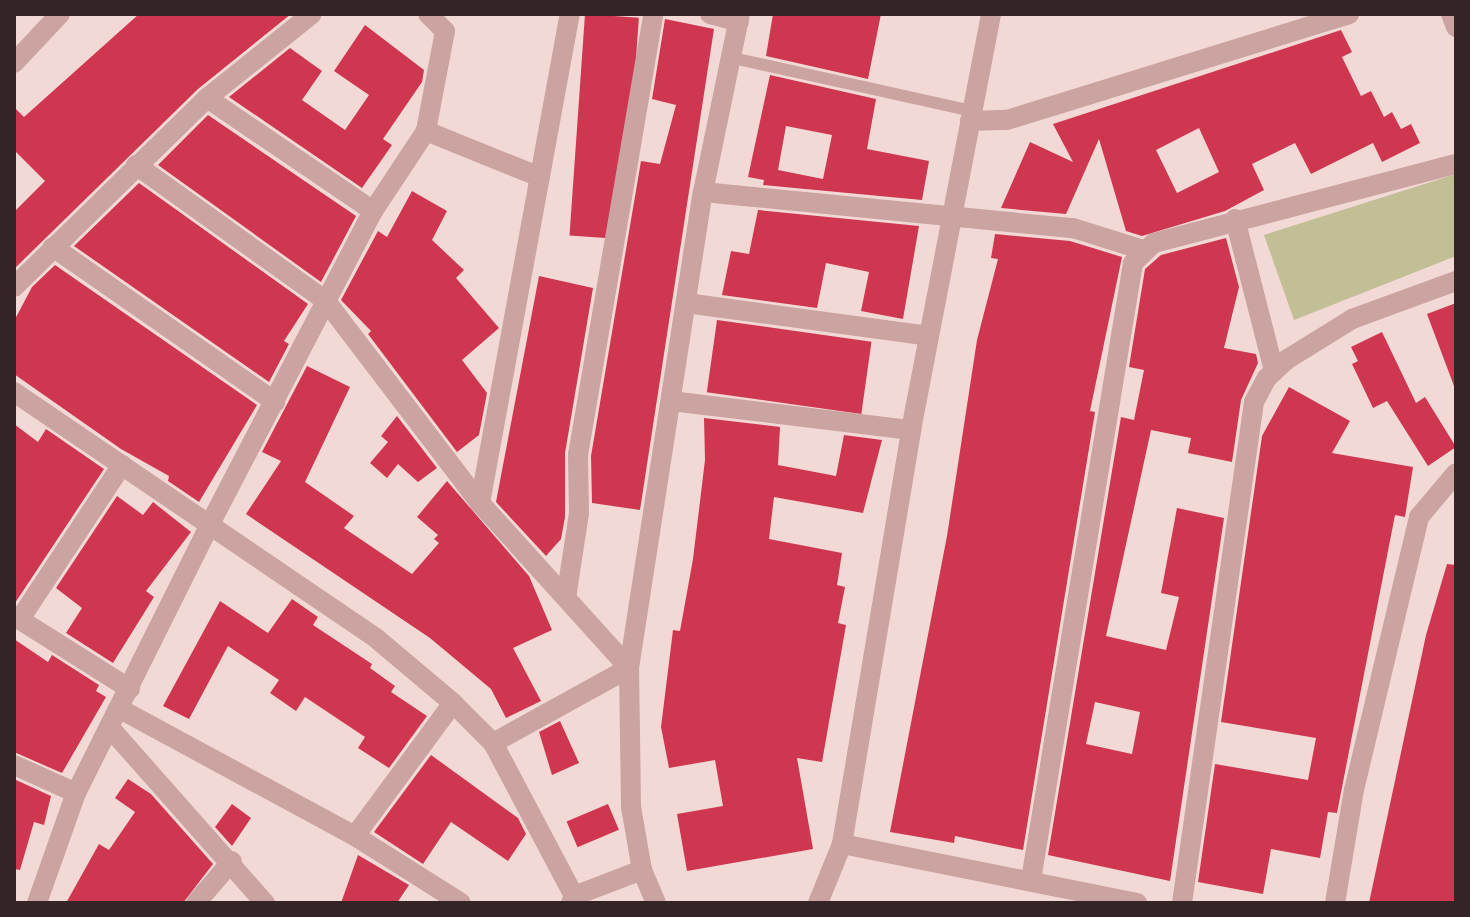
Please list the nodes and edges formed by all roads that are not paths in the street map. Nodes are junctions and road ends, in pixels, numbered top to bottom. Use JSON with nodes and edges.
{"nodes":[{"id":1,"x":60,"y":14,"type":"edge"},
{"id":2,"x":312,"y":14,"type":"edge"},
{"id":3,"x":428,"y":14,"type":"edge"},
{"id":4,"x":570,"y":14,"type":"edge"},
{"id":5,"x":653,"y":14,"type":"edge"},
{"id":6,"x":710,"y":14,"type":"edge"},
{"id":7,"x":991,"y":14,"type":"edge"},
{"id":8,"x":1349,"y":14,"type":"edge"},
{"id":9,"x":1451,"y":14,"type":"edge"},
{"id":10,"x":740,"y":18,"type":"edge"},
{"id":11,"x":1456,"y":27,"type":"edge"},
{"id":12,"x":733,"y":58,"type":"junction"},
{"id":13,"x":14,"y":63,"type":"edge"},
{"id":14,"x":207,"y":98,"type":"junction"},
{"id":15,"x":972,"y":116,"type":"junction"},
{"id":16,"x":426,"y":131,"type":"junction"},
{"id":17,"x":1456,"y":164,"type":"edge"},
{"id":18,"x":136,"y":165,"type":"junction"},
{"id":19,"x":540,"y":177,"type":"junction"},
{"id":20,"x":703,"y":192,"type":"junction"},
{"id":21,"x":373,"y":211,"type":"junction"},
{"id":22,"x":953,"y":215,"type":"junction"},
{"id":23,"x":1235,"y":219,"type":"junction"},
{"id":24,"x":53,"y":247,"type":"junction"},
{"id":25,"x":1143,"y":250,"type":"junction"},
{"id":26,"x":1456,"y":281,"type":"edge"},
{"id":27,"x":14,"y":287,"type":"edge"},
{"id":28,"x":326,"y":301,"type":"junction"},
{"id":29,"x":686,"y":303,"type":"junction"},
{"id":30,"x":929,"y":336,"type":"junction"},
{"id":31,"x":1274,"y":371,"type":"junction"},
{"id":32,"x":14,"y":392,"type":"edge"},
{"id":33,"x":671,"y":401,"type":"junction"},
{"id":34,"x":275,"y":402,"type":"junction"},
{"id":35,"x":911,"y":430,"type":"junction"},
{"id":36,"x":122,"y":465,"type":"junction"},
{"id":37,"x":1456,"y":473,"type":"edge"},
{"id":38,"x":480,"y":503,"type":"junction"},
{"id":39,"x":210,"y":524,"type":"junction"},
{"id":40,"x":566,"y":598,"type":"junction"},
{"id":41,"x":17,"y":618,"type":"edge"},
{"id":42,"x":629,"y":668,"type":"junction"},
{"id":43,"x":130,"y":689,"type":"junction"},
{"id":44,"x":453,"y":703,"type":"junction"},
{"id":45,"x":120,"y":709,"type":"junction"},
{"id":46,"x":110,"y":728,"type":"junction"},
{"id":47,"x":493,"y":743,"type":"junction"},
{"id":48,"x":14,"y":765,"type":"edge"},
{"id":49,"x":76,"y":793,"type":"junction"},
{"id":50,"x":355,"y":836,"type":"junction"},
{"id":51,"x":842,"y":844,"type":"junction"},
{"id":52,"x":232,"y":861,"type":"junction"},
{"id":53,"x":642,"y":870,"type":"junction"},
{"id":54,"x":1031,"y":880,"type":"junction"},
{"id":55,"x":572,"y":900,"type":"edge"},
{"id":56,"x":37,"y":903,"type":"edge"},
{"id":57,"x":196,"y":903,"type":"edge"},
{"id":58,"x":265,"y":903,"type":"edge"},
{"id":59,"x":461,"y":903,"type":"edge"},
{"id":60,"x":656,"y":903,"type":"edge"},
{"id":61,"x":818,"y":903,"type":"edge"},
{"id":62,"x":1137,"y":903,"type":"edge"},
{"id":63,"x":1182,"y":903,"type":"edge"},
{"id":64,"x":1335,"y":903,"type":"edge"}],
"edges":[{"from":1,"to":13,"type":"street"},
{"from":2,"to":14,"type":"street"},
{"from":3,"to":16,"type":"street"},
{"from":4,"to":19,"type":"street"},
{"from":5,"to":40,"type":"street"},
{"from":6,"to":10,"type":"street"},
{"from":7,"to":15,"type":"street"},
{"from":8,"to":15,"type":"street"},
{"from":9,"to":11,"type":"street"},
{"from":10,"to":12,"type":"street"},
{"from":12,"to":15,"type":"lane"},
{"from":12,"to":20,"type":"street"},
{"from":14,"to":18,"type":"street"},
{"from":14,"to":21,"type":"street"},
{"from":15,"to":22,"type":"street"},
{"from":16,"to":19,"type":"street"},
{"from":16,"to":21,"type":"street"},
{"from":17,"to":23,"type":"street"},
{"from":18,"to":24,"type":"street"},
{"from":18,"to":28,"type":"street"},
{"from":19,"to":38,"type":"street"},
{"from":20,"to":22,"type":"street"},
{"from":20,"to":29,"type":"street"},
{"from":21,"to":28,"type":"street"},
{"from":22,"to":25,"type":"street"},
{"from":22,"to":30,"type":"street"},
{"from":23,"to":25,"type":"street"},
{"from":23,"to":31,"type":"street"},
{"from":24,"to":27,"type":"street"},
{"from":24,"to":34,"type":"street"},
{"from":25,"to":54,"type":"street"},
{"from":26,"to":31,"type":"street"},
{"from":28,"to":34,"type":"street"},
{"from":28,"to":38,"type":"street"},
{"from":29,"to":30,"type":"street"},
{"from":29,"to":33,"type":"street"},
{"from":30,"to":35,"type":"street"},
{"from":31,"to":63,"type":"street"},
{"from":32,"to":36,"type":"street"},
{"from":33,"to":35,"type":"street"},
{"from":33,"to":42,"type":"street"},
{"from":34,"to":39,"type":"street"},
{"from":35,"to":51,"type":"street"},
{"from":36,"to":39,"type":"street"},
{"from":36,"to":41,"type":"street"},
{"from":37,"to":64,"type":"street"},
{"from":38,"to":40,"type":"street"},
{"from":39,"to":43,"type":"street"},
{"from":39,"to":44,"type":"street"},
{"from":40,"to":42,"type":"street"},
{"from":41,"to":43,"type":"street"},
{"from":42,"to":47,"type":"street"},
{"from":42,"to":53,"type":"street"},
{"from":43,"to":45,"type":"street"},
{"from":44,"to":47,"type":"street"},
{"from":44,"to":50,"type":"street"},
{"from":45,"to":46,"type":"street"},
{"from":45,"to":50,"type":"street"},
{"from":46,"to":49,"type":"street"},
{"from":46,"to":52,"type":"street"},
{"from":47,"to":55,"type":"street"},
{"from":48,"to":49,"type":"street"},
{"from":49,"to":56,"type":"street"},
{"from":50,"to":59,"type":"street"},
{"from":51,"to":54,"type":"street"},
{"from":51,"to":61,"type":"street"},
{"from":52,"to":57,"type":"street"},
{"from":52,"to":58,"type":"street"},
{"from":53,"to":55,"type":"street"},
{"from":53,"to":60,"type":"street"},
{"from":54,"to":62,"type":"street"}]}
